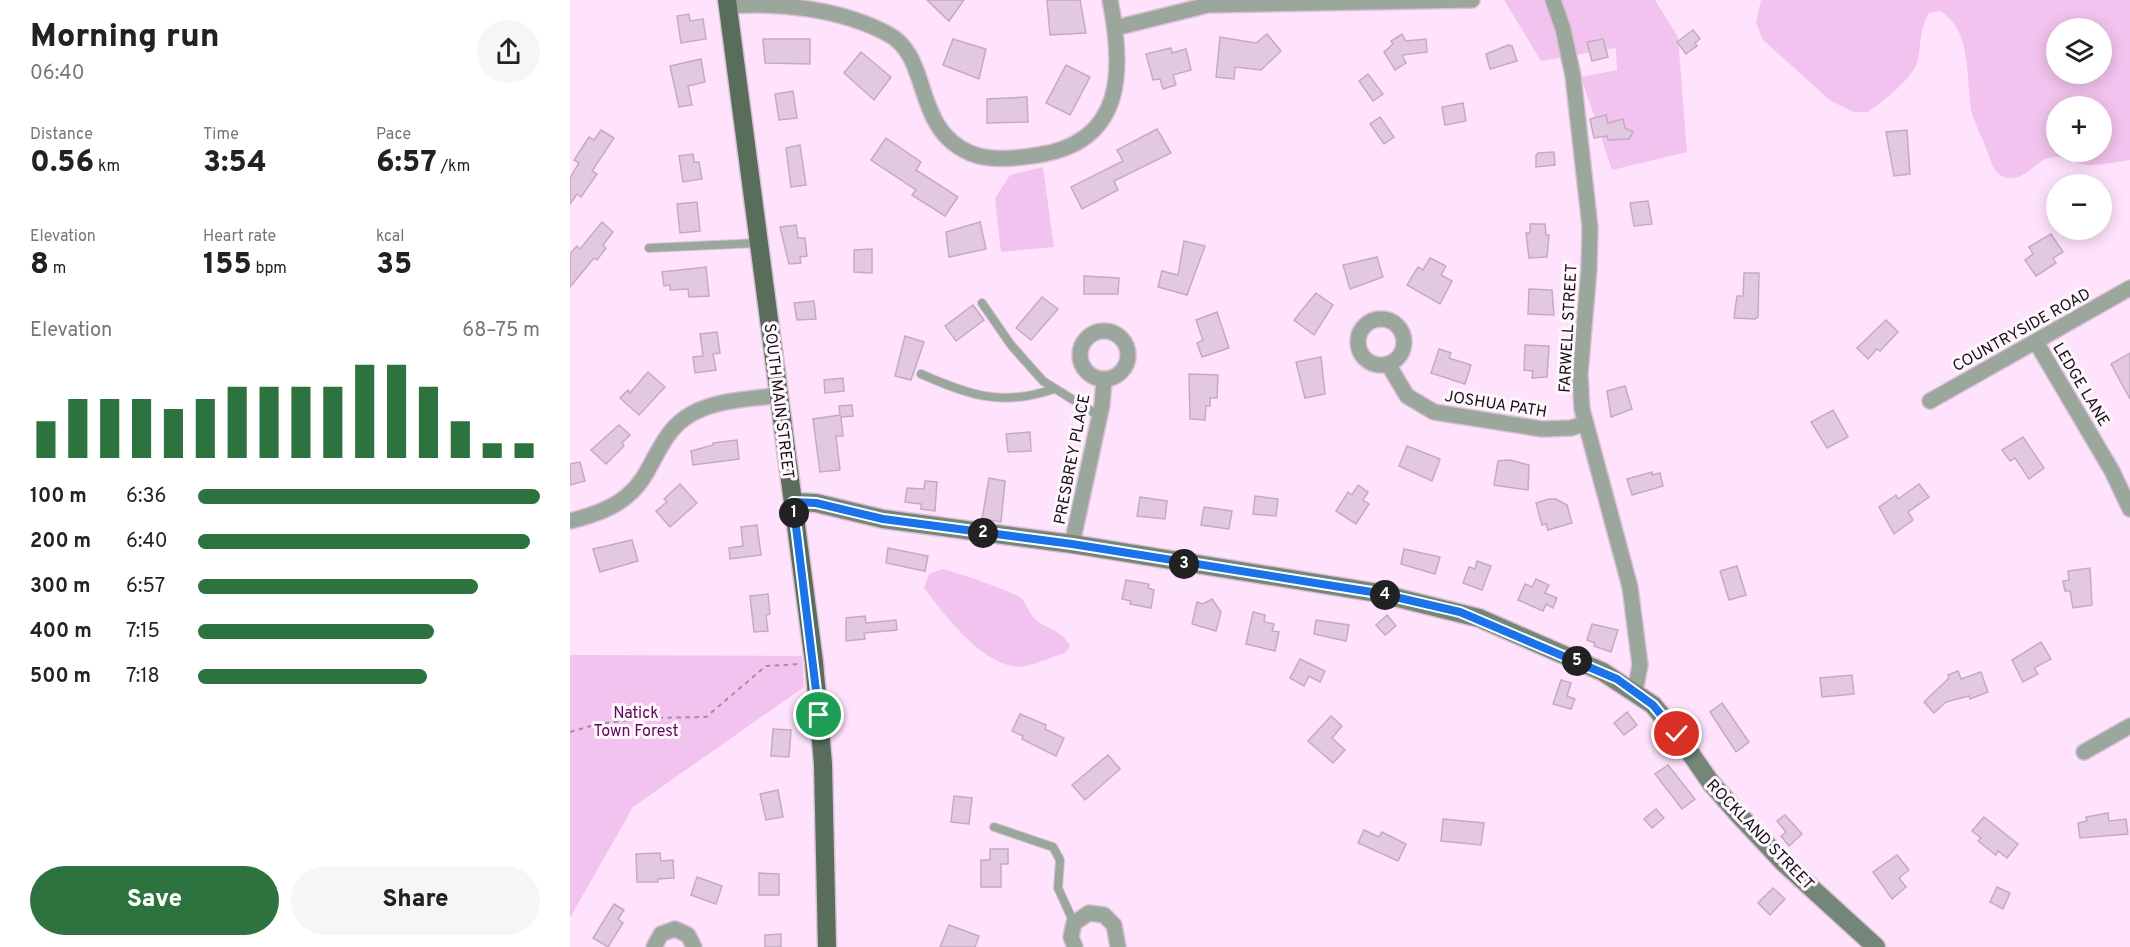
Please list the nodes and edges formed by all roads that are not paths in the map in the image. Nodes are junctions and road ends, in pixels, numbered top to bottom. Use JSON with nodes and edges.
{"nodes":[{"id":1,"x":1110,"y":0,"type":"edge"},
{"id":2,"x":1472,"y":0,"type":"edge"},
{"id":3,"x":1552,"y":0,"type":"edge"},
{"id":4,"x":728,"y":3,"type":"edge"},
{"id":5,"x":1115,"y":28,"type":"junction"},
{"id":6,"x":759,"y":243,"type":"junction"},
{"id":7,"x":649,"y":248,"type":"dead end"},
{"id":8,"x":2130,"y":288,"type":"edge"},
{"id":9,"x":982,"y":303,"type":"dead end"},
{"id":10,"x":2036,"y":342,"type":"junction"},
{"id":11,"x":1388,"y":364,"type":"dead end"},
{"id":12,"x":921,"y":375,"type":"dead end"},
{"id":13,"x":1104,"y":380,"type":"dead end"},
{"id":14,"x":1054,"y":389,"type":"junction"},
{"id":15,"x":779,"y":395,"type":"junction"},
{"id":16,"x":1930,"y":401,"type":"dead end"},
{"id":17,"x":1099,"y":416,"type":"junction"},
{"id":18,"x":1584,"y":424,"type":"junction"},
{"id":19,"x":793,"y":502,"type":"junction"},
{"id":20,"x":2130,"y":508,"type":"edge"},
{"id":21,"x":570,"y":521,"type":"edge"},
{"id":22,"x":1072,"y":544,"type":"junction"},
{"id":23,"x":1635,"y":691,"type":"junction"},
{"id":24,"x":2130,"y":726,"type":"edge"},
{"id":25,"x":2084,"y":752,"type":"dead end"},
{"id":26,"x":994,"y":827,"type":"dead end"},
{"id":27,"x":1074,"y":923,"type":"junction"},
{"id":28,"x":654,"y":947,"type":"edge"},
{"id":29,"x":694,"y":947,"type":"edge"},
{"id":30,"x":827,"y":947,"type":"edge"},
{"id":31,"x":1076,"y":947,"type":"edge"},
{"id":32,"x":1118,"y":947,"type":"edge"},
{"id":33,"x":1876,"y":947,"type":"edge"}],
"edges":[{"from":1,"to":5,"type":"street"},
{"from":2,"to":5,"type":"street"},
{"from":3,"to":18,"type":"street","name":"FARWELL STREET"},
{"from":4,"to":5,"type":"street"},
{"from":4,"to":6,"type":"main road","name":"SOUTH MAIN STREET"},
{"from":6,"to":7,"type":"lane"},
{"from":6,"to":15,"type":"main road","name":"SOUTH MAIN STREET"},
{"from":8,"to":10,"type":"street","name":"COUNTRYSIDE ROAD"},
{"from":9,"to":14,"type":"lane"},
{"from":10,"to":16,"type":"street","name":"COUNTRYSIDE ROAD"},
{"from":10,"to":20,"type":"street","name":"LEDGE LANE"},
{"from":11,"to":18,"type":"street","name":"JOSHUA PATH"},
{"from":12,"to":14,"type":"lane"},
{"from":13,"to":17,"type":"street","name":"PRESBREY PLACE"},
{"from":14,"to":17,"type":"lane"},
{"from":15,"to":19,"type":"main road","name":"SOUTH MAIN STREET"},
{"from":15,"to":21,"type":"street"},
{"from":17,"to":22,"type":"street","name":"PRESBREY PLACE"},
{"from":18,"to":23,"type":"street","name":"FARWELL STREET"},
{"from":19,"to":22,"type":"street","name":"ROCKLAND STREET"},
{"from":19,"to":30,"type":"main road","name":"SOUTH MAIN STREET"},
{"from":22,"to":23,"type":"street","name":"ROCKLAND STREET"},
{"from":23,"to":33,"type":"street","name":"ROCKLAND STREET"},
{"from":24,"to":25,"type":"street"},
{"from":26,"to":27,"type":"lane"},
{"from":27,"to":31,"type":"street"},
{"from":27,"to":32,"type":"street"},
{"from":28,"to":29,"type":"street"}]}
